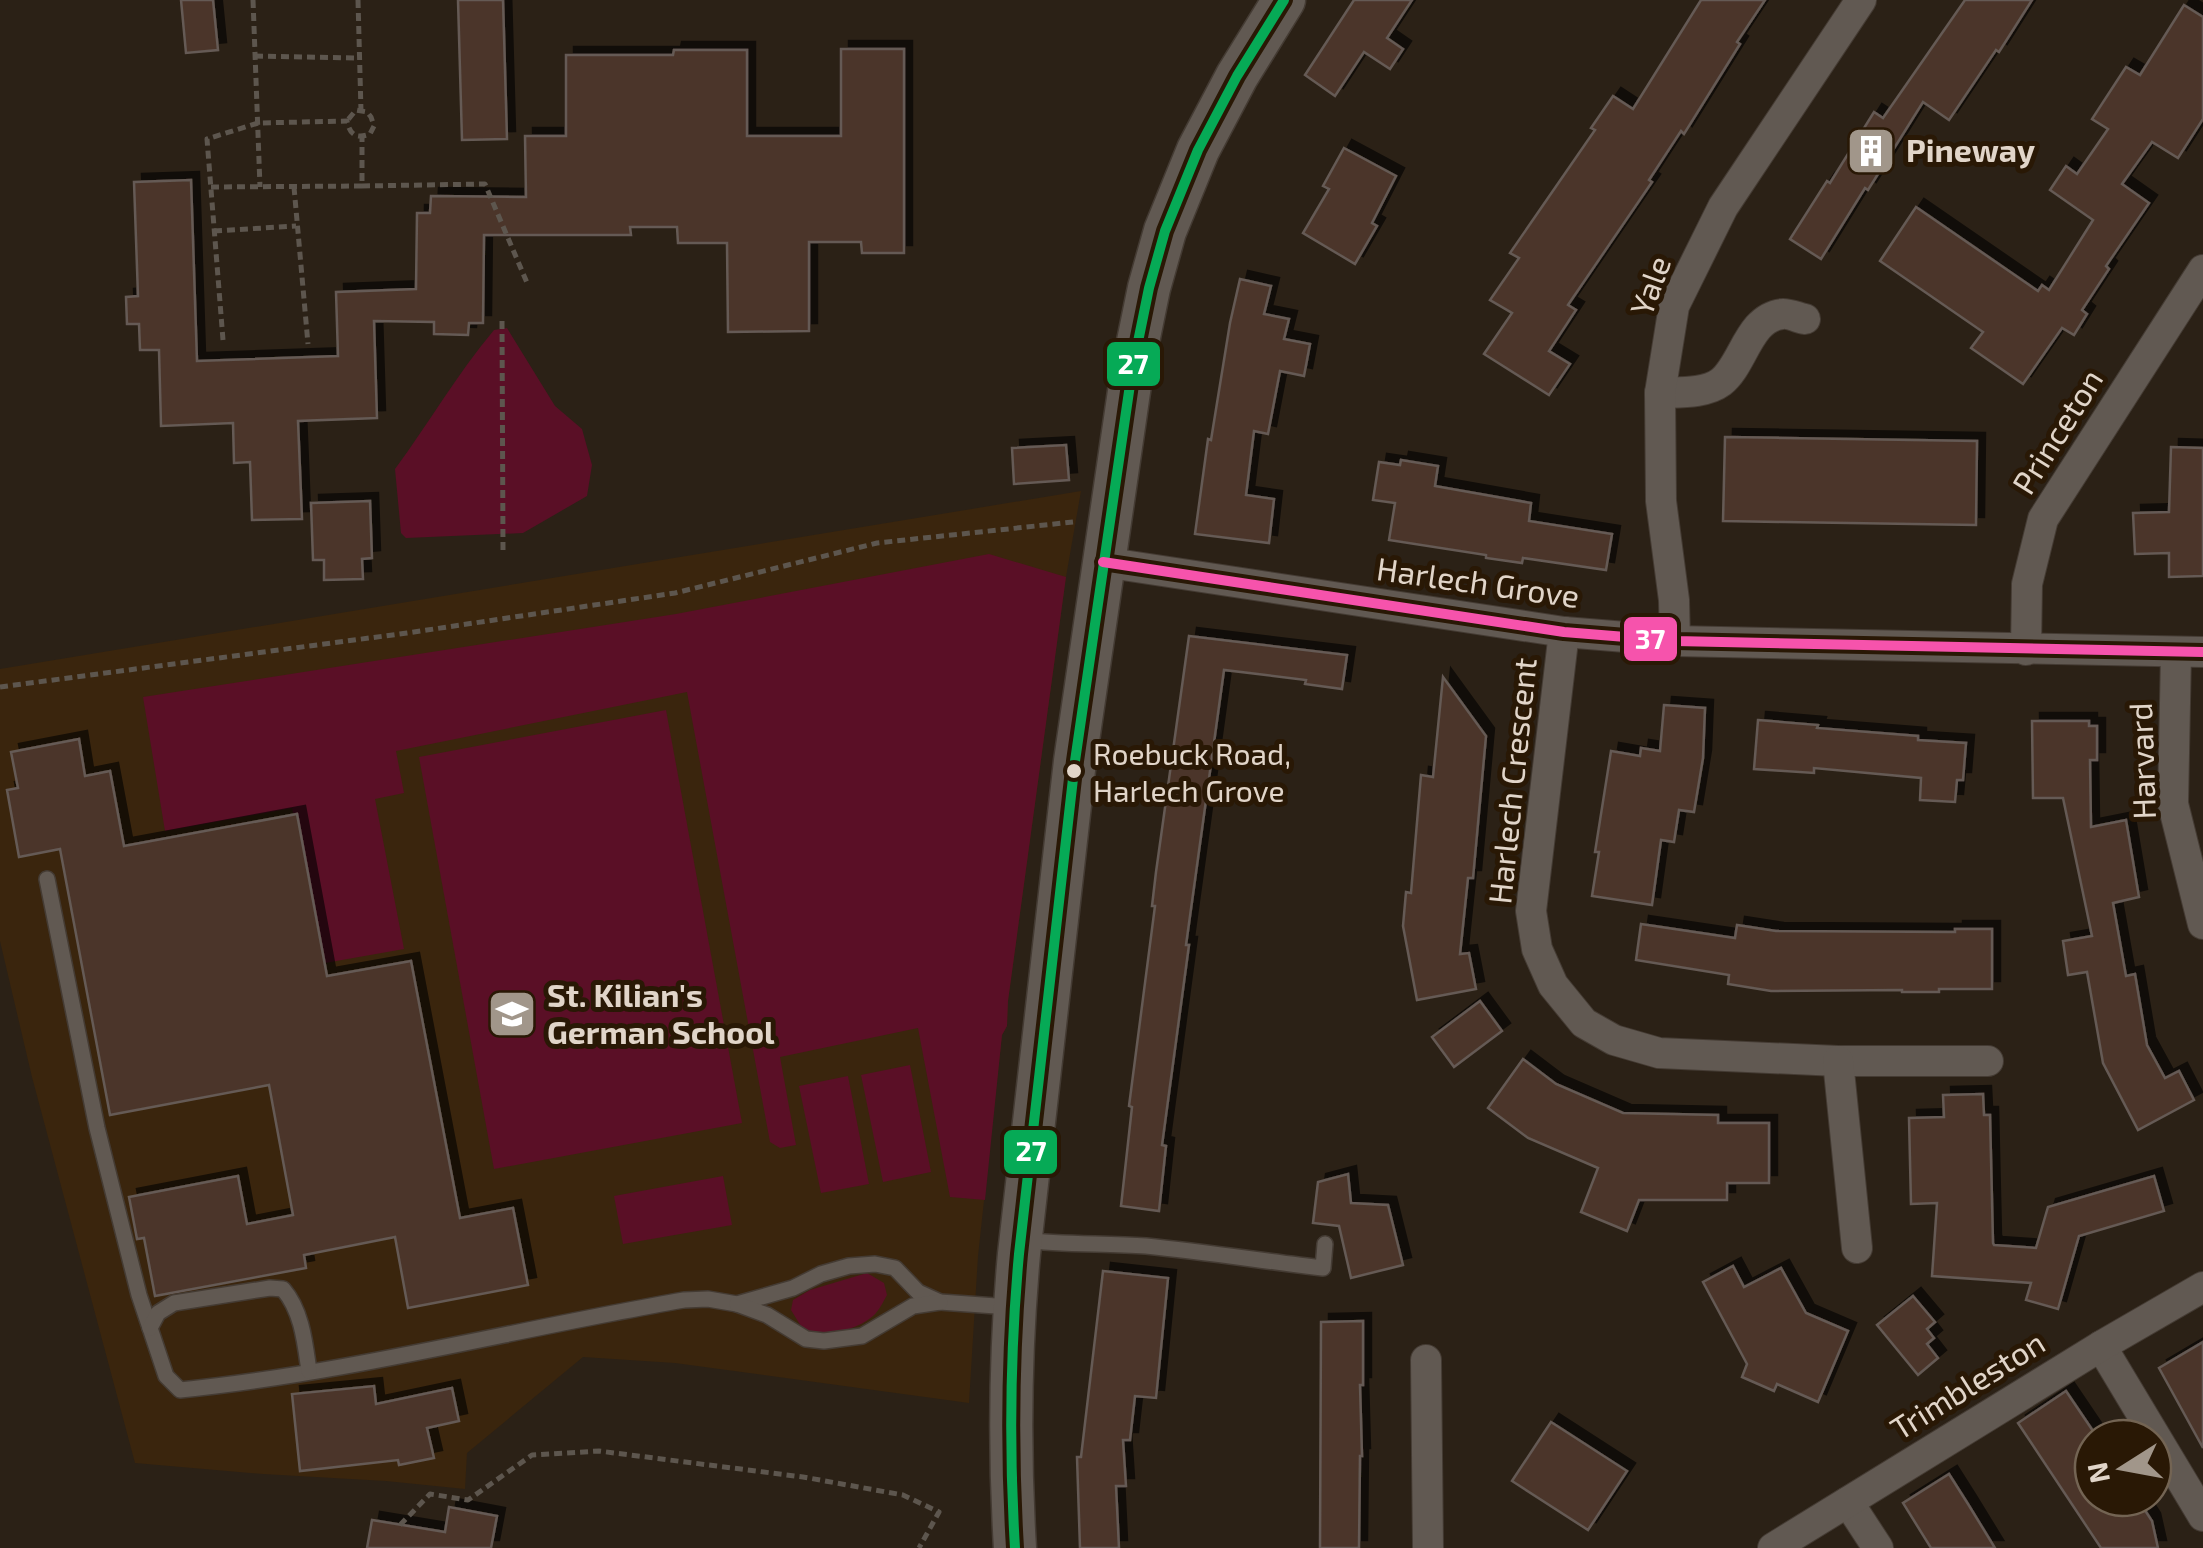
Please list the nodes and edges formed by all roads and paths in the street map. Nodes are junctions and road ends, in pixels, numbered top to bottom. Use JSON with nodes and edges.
{"nodes":[{"id":1,"x":253,"y":0,"type":"edge"},
{"id":2,"x":358,"y":0,"type":"edge"},
{"id":3,"x":1284,"y":0,"type":"edge"},
{"id":4,"x":1861,"y":0,"type":"edge"},
{"id":5,"x":255,"y":56,"type":"junction"},
{"id":6,"x":360,"y":58,"type":"junction"},
{"id":7,"x":361,"y":111,"type":"junction"},
{"id":8,"x":347,"y":121,"type":"junction"},
{"id":9,"x":258,"y":123,"type":"junction"},
{"id":10,"x":362,"y":137,"type":"junction"},
{"id":11,"x":362,"y":186,"type":"junction"},
{"id":12,"x":211,"y":187,"type":"junction"},
{"id":13,"x":260,"y":187,"type":"junction"},
{"id":14,"x":294,"y":187,"type":"junction"},
{"id":15,"x":297,"y":226,"type":"junction"},
{"id":16,"x":214,"y":230,"type":"junction"},
{"id":17,"x":2203,"y":270,"type":"edge"},
{"id":18,"x":528,"y":285,"type":"dead end"},
{"id":19,"x":1805,"y":319,"type":"dead end"},
{"id":20,"x":502,"y":320,"type":"dead end"},
{"id":21,"x":223,"y":340,"type":"dead end"},
{"id":22,"x":308,"y":344,"type":"dead end"},
{"id":23,"x":1660,"y":393,"type":"junction"},
{"id":24,"x":1110,"y":520,"type":"junction"},
{"id":25,"x":504,"y":550,"type":"dead end"},
{"id":26,"x":1103,"y":562,"type":"junction"},
{"id":27,"x":1564,"y":632,"type":"junction"},
{"id":28,"x":1674,"y":641,"type":"junction"},
{"id":29,"x":2026,"y":650,"type":"junction"},
{"id":30,"x":2190,"y":652,"type":"edge"},
{"id":31,"x":0,"y":688,"type":"edge"},
{"id":32,"x":46,"y":879,"type":"dead end"},
{"id":33,"x":2203,"y":924,"type":"edge"},
{"id":34,"x":1988,"y":1060,"type":"dead end"},
{"id":35,"x":1838,"y":1061,"type":"junction"},
{"id":36,"x":1020,"y":1240,"type":"junction"},
{"id":37,"x":1325,"y":1244,"type":"dead end"},
{"id":38,"x":1856,"y":1248,"type":"dead end"},
{"id":39,"x":2203,"y":1288,"type":"edge"},
{"id":40,"x":940,"y":1302,"type":"junction"},
{"id":41,"x":737,"y":1304,"type":"junction"},
{"id":42,"x":1014,"y":1307,"type":"junction"},
{"id":43,"x":150,"y":1328,"type":"junction"},
{"id":44,"x":2101,"y":1346,"type":"junction"},
{"id":45,"x":1426,"y":1360,"type":"dead end"},
{"id":46,"x":310,"y":1371,"type":"junction"},
{"id":47,"x":1848,"y":1502,"type":"junction"},
{"id":48,"x":2203,"y":1516,"type":"edge"},
{"id":49,"x":400,"y":1525,"type":"dead end"},
{"id":50,"x":919,"y":1548,"type":"edge"},
{"id":51,"x":1015,"y":1548,"type":"edge"},
{"id":52,"x":1428,"y":1548,"type":"edge"},
{"id":53,"x":1772,"y":1548,"type":"edge"},
{"id":54,"x":1878,"y":1548,"type":"edge"}],
"edges":[{"from":1,"to":5,"type":"path"},
{"from":2,"to":6,"type":"path"},
{"from":3,"to":24,"type":"street"},
{"from":4,"to":23,"type":"street","name":"Yale"},
{"from":5,"to":6,"type":"path"},
{"from":5,"to":9,"type":"path"},
{"from":6,"to":7,"type":"path"},
{"from":7,"to":8,"type":"path"},
{"from":7,"to":10,"type":"path"},
{"from":8,"to":9,"type":"path"},
{"from":8,"to":10,"type":"path"},
{"from":9,"to":12,"type":"path"},
{"from":9,"to":13,"type":"path"},
{"from":10,"to":11,"type":"path"},
{"from":11,"to":14,"type":"path"},
{"from":11,"to":18,"type":"path"},
{"from":12,"to":13,"type":"path"},
{"from":12,"to":16,"type":"path"},
{"from":13,"to":14,"type":"path"},
{"from":14,"to":15,"type":"path"},
{"from":15,"to":16,"type":"path"},
{"from":15,"to":22,"type":"path"},
{"from":16,"to":21,"type":"path"},
{"from":17,"to":29,"type":"street","name":"Princeton"},
{"from":19,"to":23,"type":"street"},
{"from":20,"to":25,"type":"path"},
{"from":23,"to":28,"type":"street","name":"Yale"},
{"from":24,"to":26,"type":"street"},
{"from":24,"to":31,"type":"path"},
{"from":26,"to":27,"type":"street","name":"Harlech Grove"},
{"from":26,"to":36,"type":"street"},
{"from":27,"to":28,"type":"street","name":"Harlech Grove"},
{"from":27,"to":35,"type":"street","name":"Harlech Crescent"},
{"from":28,"to":29,"type":"street","name":"Harlech Grove"},
{"from":29,"to":30,"type":"street","name":"Harlech Grove"},
{"from":30,"to":33,"type":"street","name":"Harvard"},
{"from":32,"to":43,"type":"lane"},
{"from":34,"to":35,"type":"street","name":"Harlech Crescent"},
{"from":35,"to":38,"type":"street"},
{"from":36,"to":37,"type":"lane"},
{"from":36,"to":42,"type":"street"},
{"from":39,"to":44,"type":"street","name":"Trimbleston"},
{"from":40,"to":41,"type":"lane"},
{"from":40,"to":41,"type":"lane"},
{"from":40,"to":42,"type":"lane"},
{"from":41,"to":46,"type":"lane"},
{"from":42,"to":51,"type":"street"},
{"from":43,"to":46,"type":"lane"},
{"from":43,"to":46,"type":"lane"},
{"from":44,"to":47,"type":"street","name":"Trimbleston"},
{"from":44,"to":48,"type":"street"},
{"from":45,"to":52,"type":"street"},
{"from":47,"to":53,"type":"street","name":"Trimbleston"},
{"from":47,"to":54,"type":"street"},
{"from":49,"to":50,"type":"path"}]}
